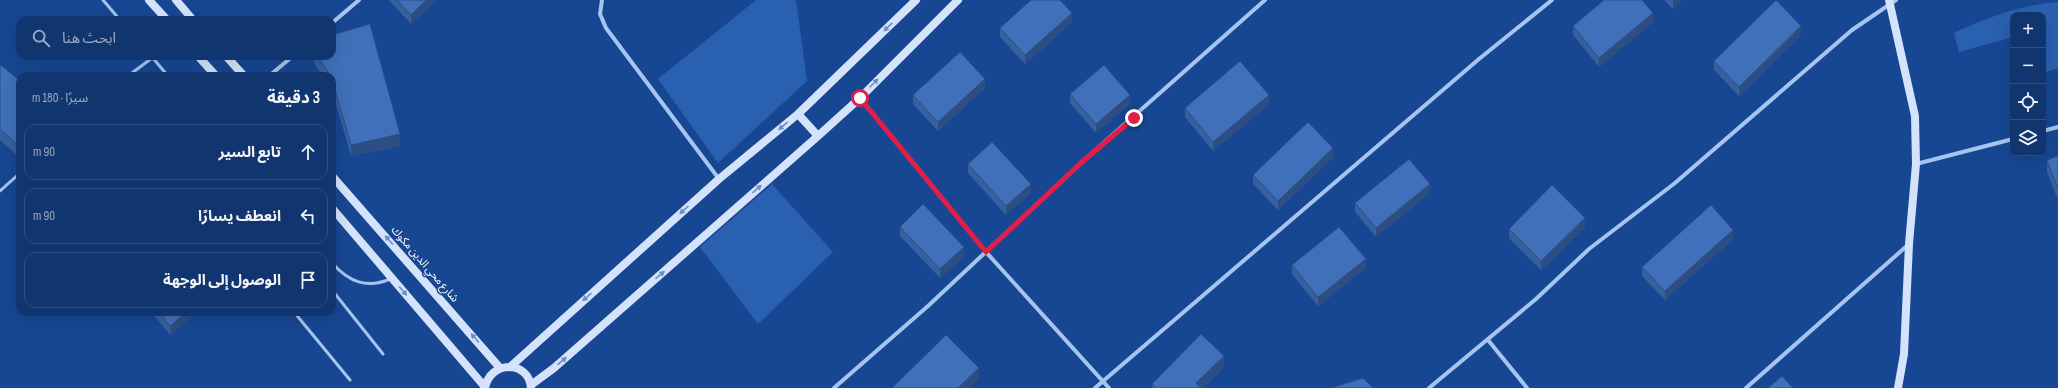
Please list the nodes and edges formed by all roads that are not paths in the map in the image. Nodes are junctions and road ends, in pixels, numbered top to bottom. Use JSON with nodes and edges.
{"nodes":[{"id":1,"x":103,"y":0,"type":"edge"},
{"id":2,"x":149,"y":0,"type":"edge"},
{"id":3,"x":176,"y":0,"type":"edge"},
{"id":4,"x":359,"y":0,"type":"edge"},
{"id":5,"x":602,"y":0,"type":"edge"},
{"id":6,"x":916,"y":0,"type":"edge"},
{"id":7,"x":958,"y":0,"type":"edge"},
{"id":8,"x":1265,"y":0,"type":"edge"},
{"id":9,"x":1552,"y":0,"type":"edge"},
{"id":10,"x":1892,"y":1,"type":"edge"},
{"id":11,"x":117,"y":16,"type":"edge"},
{"id":12,"x":163,"y":16,"type":"edge"},
{"id":13,"x":190,"y":16,"type":"edge"},
{"id":14,"x":336,"y":20,"type":"edge"},
{"id":15,"x":147,"y":60,"type":"edge"},
{"id":16,"x":154,"y":60,"type":"edge"},
{"id":17,"x":202,"y":60,"type":"edge"},
{"id":18,"x":230,"y":60,"type":"edge"},
{"id":19,"x":288,"y":60,"type":"edge"},
{"id":20,"x":133,"y":72,"type":"edge"},
{"id":21,"x":164,"y":72,"type":"edge"},
{"id":22,"x":212,"y":72,"type":"edge"},
{"id":23,"x":240,"y":72,"type":"edge"},
{"id":24,"x":274,"y":72,"type":"edge"},
{"id":25,"x":860,"y":98,"type":"junction"},
{"id":26,"x":798,"y":114,"type":"junction"},
{"id":27,"x":2058,"y":127,"type":"edge"},
{"id":28,"x":2046,"y":130,"type":"edge"},
{"id":29,"x":818,"y":136,"type":"junction"},
{"id":30,"x":2010,"y":140,"type":"edge"},
{"id":31,"x":1916,"y":164,"type":"junction"},
{"id":32,"x":16,"y":177,"type":"edge"},
{"id":33,"x":719,"y":179,"type":"junction"},
{"id":34,"x":336,"y":181,"type":"edge"},
{"id":35,"x":0,"y":191,"type":"edge"},
{"id":36,"x":336,"y":213,"type":"edge"},
{"id":37,"x":1909,"y":244,"type":"junction"},
{"id":38,"x":986,"y":252,"type":"junction"},
{"id":39,"x":336,"y":268,"type":"edge"},
{"id":40,"x":392,"y":278,"type":"junction"},
{"id":41,"x":336,"y":295,"type":"edge"},
{"id":42,"x":297,"y":316,"type":"edge"},
{"id":43,"x":1488,"y":340,"type":"junction"},
{"id":44,"x":383,"y":354,"type":"dead end"},
{"id":45,"x":510,"y":366,"type":"junction"},
{"id":46,"x":500,"y":368,"type":"junction"},
{"id":47,"x":350,"y":380,"type":"dead end"},
{"id":48,"x":1103,"y":381,"type":"junction"},
{"id":49,"x":531,"y":386,"type":"edge"},
{"id":50,"x":485,"y":387,"type":"edge"},
{"id":51,"x":834,"y":388,"type":"edge"},
{"id":52,"x":1095,"y":388,"type":"edge"},
{"id":53,"x":1109,"y":388,"type":"edge"},
{"id":54,"x":1430,"y":388,"type":"edge"},
{"id":55,"x":1527,"y":388,"type":"edge"},
{"id":56,"x":1746,"y":388,"type":"edge"},
{"id":57,"x":1898,"y":388,"type":"edge"}],
"edges":[{"from":1,"to":11,"type":"lane"},
{"from":2,"to":12,"type":"street"},
{"from":3,"to":13,"type":"street"},
{"from":4,"to":14,"type":"street"},
{"from":5,"to":33,"type":"street"},
{"from":6,"to":26,"type":"street","one_way":true},
{"from":25,"to":7,"type":"street","one_way":true},
{"from":8,"to":38,"type":"street"},
{"from":9,"to":48,"type":"street"},
{"from":10,"to":31,"type":"street"},
{"from":10,"to":43,"type":"street"},
{"from":15,"to":20,"type":"lane"},
{"from":16,"to":21,"type":"lane"},
{"from":17,"to":22,"type":"street"},
{"from":18,"to":23,"type":"street"},
{"from":19,"to":24,"type":"street"},
{"from":25,"to":29,"type":"street"},
{"from":25,"to":38,"type":"street"},
{"from":26,"to":29,"type":"street"},
{"from":26,"to":33,"type":"street","one_way":true},
{"from":27,"to":28,"type":"street"},
{"from":49,"to":29,"type":"street","one_way":true},
{"from":30,"to":31,"type":"street"},
{"from":31,"to":37,"type":"street"},
{"from":32,"to":35,"type":"lane"},
{"from":33,"to":45,"type":"street","one_way":true},
{"from":46,"to":34,"type":"street","name":"شارع محي الدين مكوك","one_way":true},
{"from":36,"to":40,"type":"street"},
{"from":37,"to":56,"type":"street"},
{"from":37,"to":57,"type":"street"},
{"from":38,"to":48,"type":"street"},
{"from":38,"to":51,"type":"street"},
{"from":39,"to":40,"type":"lane"},
{"from":40,"to":50,"type":"street","one_way":true},
{"from":41,"to":44,"type":"lane"},
{"from":42,"to":47,"type":"lane"},
{"from":43,"to":54,"type":"street"},
{"from":43,"to":55,"type":"street"},
{"from":45,"to":46,"type":"street"},
{"from":45,"to":49,"type":"street"},
{"from":46,"to":50,"type":"street"},
{"from":48,"to":52,"type":"street"},
{"from":48,"to":53,"type":"street"}]}
